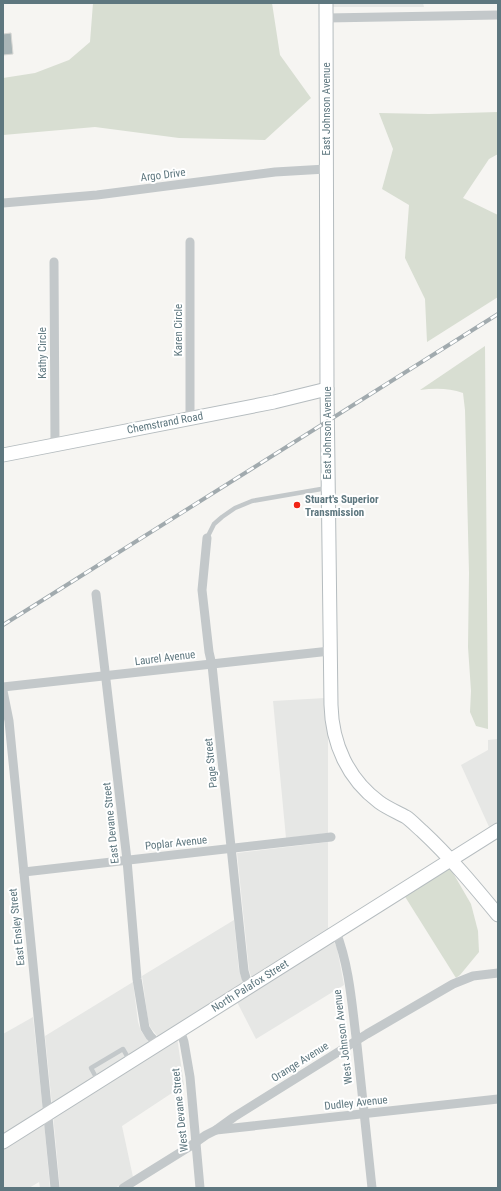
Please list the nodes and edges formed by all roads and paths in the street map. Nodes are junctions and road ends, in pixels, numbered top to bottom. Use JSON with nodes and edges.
{"nodes":[{"id":1,"x":326,"y":3,"type":"edge"},
{"id":2,"x":498,"y":15,"type":"edge"},
{"id":3,"x":326,"y":18,"type":"junction"},
{"id":4,"x":326,"y":169,"type":"junction"},
{"id":5,"x":3,"y":203,"type":"edge"},
{"id":6,"x":190,"y":242,"type":"dead end"},
{"id":7,"x":54,"y":262,"type":"dead end"},
{"id":8,"x":327,"y":389,"type":"junction"},
{"id":9,"x":190,"y":418,"type":"junction"},
{"id":10,"x":55,"y":445,"type":"junction"},
{"id":11,"x":3,"y":455,"type":"edge"},
{"id":12,"x":328,"y":488,"type":"junction"},
{"id":13,"x":207,"y":538,"type":"joint"},
{"id":14,"x":96,"y":594,"type":"dead end"},
{"id":15,"x":330,"y":651,"type":"junction"},
{"id":16,"x":212,"y":665,"type":"junction"},
{"id":17,"x":106,"y":677,"type":"junction"},
{"id":18,"x":3,"y":688,"type":"edge"},
{"id":19,"x":3,"y":691,"type":"edge"},
{"id":20,"x":6,"y":722,"type":"edge"},
{"id":21,"x":498,"y":830,"type":"edge"},
{"id":22,"x":331,"y":837,"type":"dead end"},
{"id":23,"x":232,"y":849,"type":"junction"},
{"id":24,"x":451,"y":859,"type":"junction"},
{"id":25,"x":127,"y":860,"type":"junction"},
{"id":26,"x":24,"y":872,"type":"junction"},
{"id":27,"x":498,"y":915,"type":"edge"},
{"id":28,"x":336,"y":932,"type":"junction"},
{"id":29,"x":498,"y":973,"type":"edge"},
{"id":30,"x":250,"y":986,"type":"junction"},
{"id":31,"x":180,"y":1030,"type":"junction"},
{"id":32,"x":356,"y":1041,"type":"junction"},
{"id":33,"x":158,"y":1044,"type":"junction"},
{"id":34,"x":498,"y":1099,"type":"edge"},
{"id":35,"x":48,"y":1113,"type":"junction"},
{"id":36,"x":364,"y":1114,"type":"junction"},
{"id":37,"x":216,"y":1130,"type":"junction"},
{"id":38,"x":3,"y":1142,"type":"edge"},
{"id":39,"x":196,"y":1142,"type":"junction"},
{"id":40,"x":55,"y":1188,"type":"edge"},
{"id":41,"x":123,"y":1188,"type":"edge"},
{"id":42,"x":200,"y":1188,"type":"edge"},
{"id":43,"x":372,"y":1188,"type":"edge"}],
"edges":[{"from":1,"to":3,"type":"main road","name":"East Johnson Avenue"},
{"from":2,"to":3,"type":"street"},
{"from":3,"to":4,"type":"main road","name":"East Johnson Avenue"},
{"from":4,"to":5,"type":"street","name":"Argo Drive"},
{"from":4,"to":8,"type":"main road","name":"East Johnson Avenue"},
{"from":6,"to":9,"type":"street","name":"Karen Circle"},
{"from":7,"to":10,"type":"street","name":"Kathy Circle"},
{"from":8,"to":9,"type":"main road","name":"Chemstrand Road"},
{"from":8,"to":12,"type":"main road","name":"East Johnson Avenue"},
{"from":9,"to":10,"type":"main road","name":"Chemstrand Road"},
{"from":10,"to":11,"type":"main road","name":"Chemstrand Road"},
{"from":12,"to":13,"type":"lane"},
{"from":12,"to":15,"type":"main road","name":"East Johnson Avenue"},
{"from":13,"to":16,"type":"street","name":"Page Street"},
{"from":14,"to":17,"type":"street","name":"East Devane Street"},
{"from":15,"to":16,"type":"street","name":"Laurel Avenue"},
{"from":15,"to":24,"type":"main road","name":"East Johnson Avenue"},
{"from":16,"to":17,"type":"street","name":"Laurel Avenue"},
{"from":16,"to":23,"type":"street","name":"Page Street"},
{"from":17,"to":18,"type":"street","name":"Laurel Avenue"},
{"from":17,"to":25,"type":"street","name":"East Devane Street"},
{"from":19,"to":20,"type":"street","name":"East Ensley Street"},
{"from":20,"to":26,"type":"street","name":"East Ensley Street"},
{"from":21,"to":24,"type":"main road","name":"North Palafox Street"},
{"from":22,"to":23,"type":"street","name":"Poplar Avenue"},
{"from":23,"to":25,"type":"street","name":"Poplar Avenue"},
{"from":23,"to":30,"type":"street","name":"Page Street"},
{"from":24,"to":27,"type":"main road","name":"East Johnson Avenue"},
{"from":24,"to":28,"type":"main road","name":"North Palafox Street"},
{"from":25,"to":26,"type":"street","name":"Poplar Avenue"},
{"from":25,"to":33,"type":"street","name":"East Devane Street"},
{"from":26,"to":35,"type":"street","name":"East Ensley Street"},
{"from":28,"to":30,"type":"main road","name":"North Palafox Street"},
{"from":28,"to":32,"type":"street","name":"West Johnson Avenue"},
{"from":29,"to":32,"type":"street","name":"Orange Avenue"},
{"from":30,"to":31,"type":"main road","name":"North Palafox Street"},
{"from":31,"to":33,"type":"main road","name":"North Palafox Street"},
{"from":31,"to":39,"type":"street","name":"West Devane Street"},
{"from":32,"to":36,"type":"street","name":"West Johnson Avenue"},
{"from":32,"to":37,"type":"street","name":"Orange Avenue"},
{"from":33,"to":35,"type":"main road","name":"North Palafox Street"},
{"from":34,"to":36,"type":"street","name":"Dudley Avenue"},
{"from":35,"to":38,"type":"main road","name":"North Palafox Street"},
{"from":35,"to":40,"type":"street","name":"East Ensley Street"},
{"from":36,"to":37,"type":"street","name":"Dudley Avenue"},
{"from":36,"to":43,"type":"street","name":"West Johnson Avenue"},
{"from":37,"to":39,"type":"street","name":"Orange Avenue"},
{"from":39,"to":41,"type":"street","name":"Orange Avenue"},
{"from":39,"to":42,"type":"street","name":"West Devane Street"}]}
